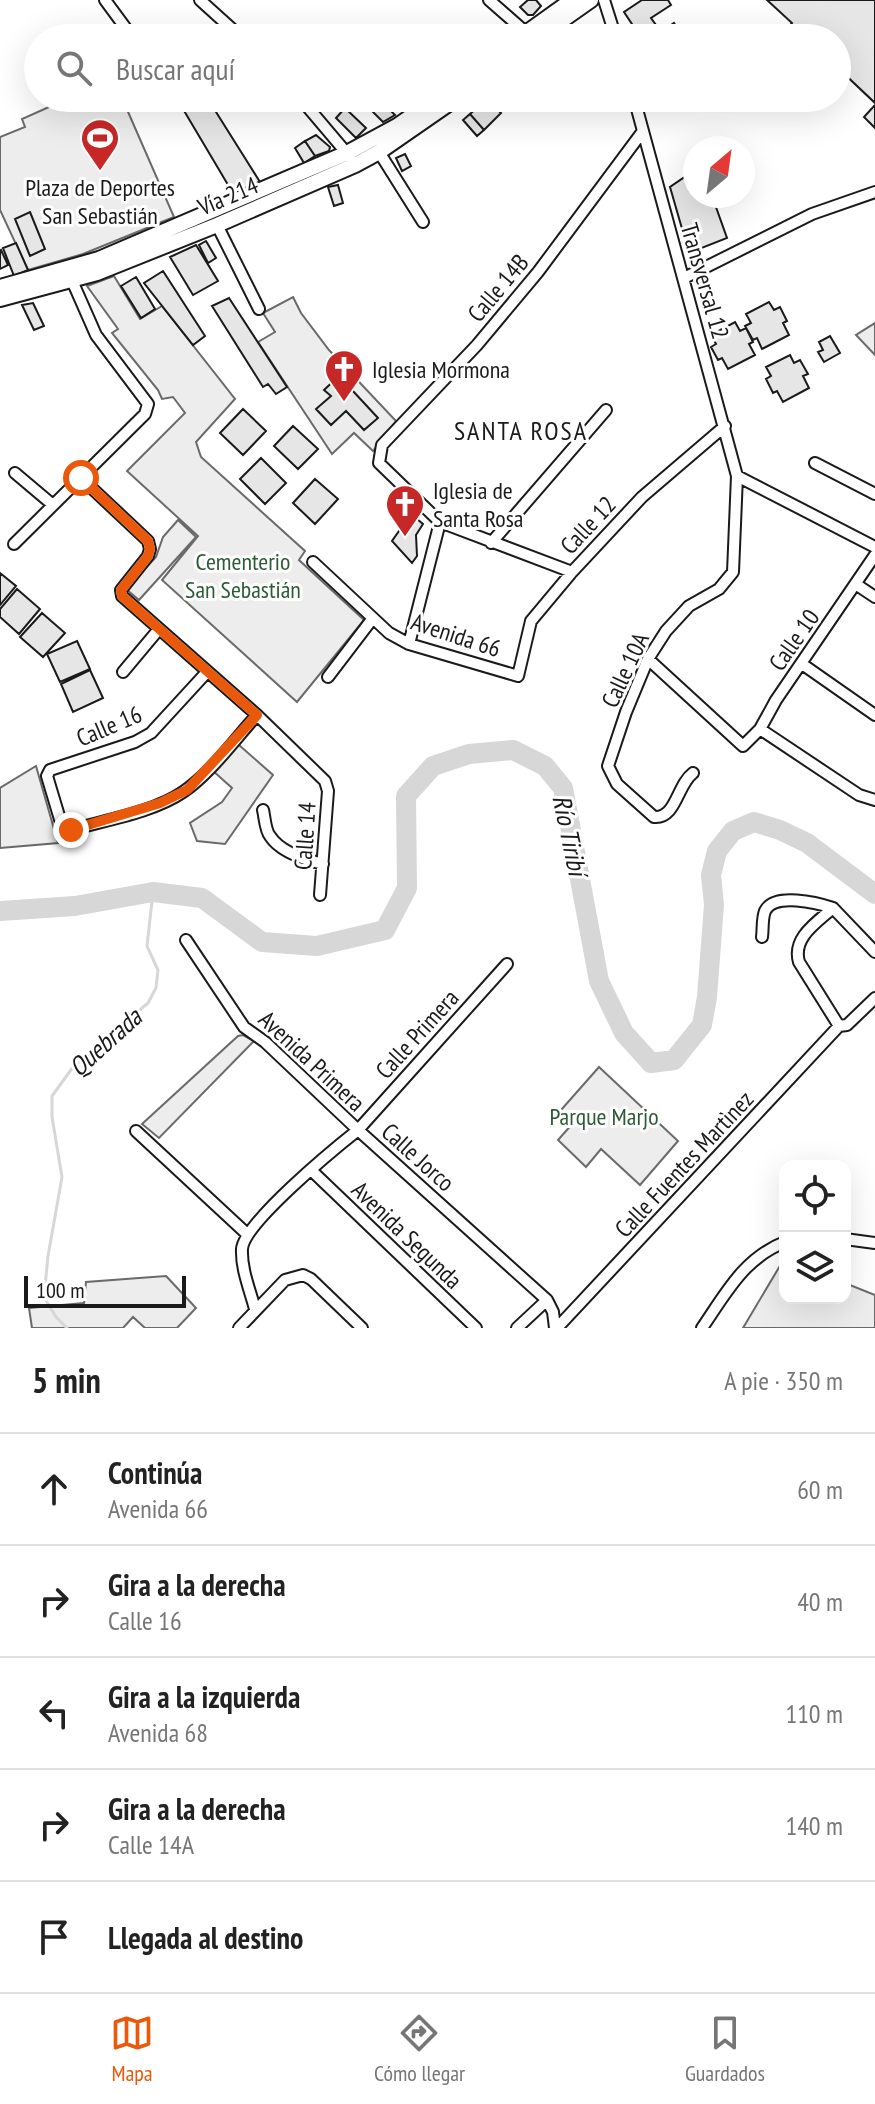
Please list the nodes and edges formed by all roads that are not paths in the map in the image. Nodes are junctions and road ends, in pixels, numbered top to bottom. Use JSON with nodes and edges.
{"nodes":[{"id":1,"x":105,"y":0,"type":"edge"},
{"id":2,"x":200,"y":0,"type":"edge"},
{"id":3,"x":489,"y":0,"type":"edge"},
{"id":4,"x":572,"y":0,"type":"edge"},
{"id":5,"x":591,"y":0,"type":"edge"},
{"id":6,"x":604,"y":0,"type":"edge"},
{"id":7,"x":123,"y":24,"type":"edge"},
{"id":8,"x":225,"y":24,"type":"edge"},
{"id":9,"x":514,"y":24,"type":"edge"},
{"id":10,"x":543,"y":24,"type":"edge"},
{"id":11,"x":550,"y":24,"type":"edge"},
{"id":12,"x":612,"y":24,"type":"edge"},
{"id":13,"x":312,"y":112,"type":"edge"},
{"id":14,"x":417,"y":112,"type":"edge"},
{"id":15,"x":437,"y":112,"type":"edge"},
{"id":16,"x":638,"y":112,"type":"edge"},
{"id":17,"x":643,"y":131,"type":"junction"},
{"id":18,"x":379,"y":152,"type":"junction"},
{"id":19,"x":351,"y":159,"type":"junction"},
{"id":20,"x":875,"y":192,"type":"edge"},
{"id":21,"x":423,"y":222,"type":"dead end"},
{"id":22,"x":217,"y":225,"type":"junction"},
{"id":23,"x":70,"y":275,"type":"junction"},
{"id":24,"x":684,"y":278,"type":"junction"},
{"id":25,"x":0,"y":287,"type":"edge"},
{"id":26,"x":0,"y":299,"type":"edge"},
{"id":27,"x":259,"y":309,"type":"dead end"},
{"id":28,"x":606,"y":410,"type":"dead end"},
{"id":29,"x":725,"y":426,"type":"junction"},
{"id":30,"x":815,"y":463,"type":"dead end"},
{"id":31,"x":15,"y":473,"type":"dead end"},
{"id":32,"x":737,"y":476,"type":"junction"},
{"id":33,"x":81,"y":478,"type":"junction"},
{"id":34,"x":875,"y":494,"type":"edge"},
{"id":35,"x":53,"y":505,"type":"junction"},
{"id":36,"x":440,"y":522,"type":"junction"},
{"id":37,"x":491,"y":543,"type":"junction"},
{"id":38,"x":14,"y":544,"type":"dead end"},
{"id":39,"x":875,"y":547,"type":"edge"},
{"id":40,"x":875,"y":555,"type":"edge"},
{"id":41,"x":313,"y":562,"type":"dead end"},
{"id":42,"x":572,"y":572,"type":"junction"},
{"id":43,"x":857,"y":585,"type":"junction"},
{"id":44,"x":875,"y":597,"type":"edge"},
{"id":45,"x":373,"y":618,"type":"junction"},
{"id":46,"x":159,"y":629,"type":"junction"},
{"id":47,"x":409,"y":644,"type":"junction"},
{"id":48,"x":648,"y":659,"type":"junction"},
{"id":49,"x":802,"y":664,"type":"junction"},
{"id":50,"x":123,"y":672,"type":"dead end"},
{"id":51,"x":207,"y":672,"type":"junction"},
{"id":52,"x":518,"y":676,"type":"joint"},
{"id":53,"x":328,"y":677,"type":"dead end"},
{"id":54,"x":257,"y":715,"type":"junction"},
{"id":55,"x":875,"y":715,"type":"edge"},
{"id":56,"x":760,"y":729,"type":"junction"},
{"id":57,"x":693,"y":773,"type":"dead end"},
{"id":58,"x":875,"y":800,"type":"edge"},
{"id":59,"x":263,"y":810,"type":"dead end"},
{"id":60,"x":323,"y":864,"type":"junction"},
{"id":61,"x":320,"y":895,"type":"dead end"},
{"id":62,"x":833,"y":908,"type":"junction"},
{"id":63,"x":762,"y":937,"type":"dead end"},
{"id":64,"x":186,"y":940,"type":"dead end"},
{"id":65,"x":875,"y":952,"type":"edge"},
{"id":66,"x":507,"y":964,"type":"dead end"},
{"id":67,"x":875,"y":998,"type":"edge"},
{"id":68,"x":839,"y":1026,"type":"junction"},
{"id":69,"x":358,"y":1130,"type":"junction"},
{"id":70,"x":136,"y":1131,"type":"dead end"},
{"id":71,"x":311,"y":1170,"type":"junction"},
{"id":72,"x":247,"y":1234,"type":"junction"},
{"id":73,"x":851,"y":1240,"type":"edge"},
{"id":74,"x":875,"y":1243,"type":"edge"},
{"id":75,"x":779,"y":1244,"type":"edge"},
{"id":76,"x":547,"y":1300,"type":"junction"},
{"id":77,"x":255,"y":1309,"type":"junction"},
{"id":78,"x":239,"y":1328,"type":"edge"},
{"id":79,"x":362,"y":1328,"type":"edge"},
{"id":80,"x":476,"y":1328,"type":"edge"},
{"id":81,"x":517,"y":1328,"type":"edge"},
{"id":82,"x":556,"y":1328,"type":"edge"},
{"id":83,"x":702,"y":1328,"type":"edge"}],
"edges":[{"from":1,"to":7,"type":"street"},
{"from":2,"to":8,"type":"street"},
{"from":3,"to":9,"type":"street"},
{"from":4,"to":10,"type":"main road"},
{"from":5,"to":11,"type":"main road"},
{"from":6,"to":12,"type":"street"},
{"from":13,"to":19,"type":"street"},
{"from":14,"to":19,"type":"main road","name":"Vía 214"},
{"from":15,"to":18,"type":"main road","name":"Vía 214"},
{"from":16,"to":17,"type":"street","name":"Transversal 12"},
{"from":17,"to":24,"type":"street","name":"Transversal 12"},
{"from":17,"to":36,"type":"street","name":"Calle 14B"},
{"from":18,"to":19,"type":"main road","name":"Vía 214"},
{"from":18,"to":21,"type":"street"},
{"from":19,"to":22,"type":"main road","name":"Vía 214"},
{"from":19,"to":23,"type":"main road","name":"Vía 214"},
{"from":20,"to":24,"type":"street"},
{"from":22,"to":23,"type":"main road","name":"Vía 214"},
{"from":22,"to":27,"type":"street"},
{"from":23,"to":25,"type":"main road","name":"Vía 214"},
{"from":23,"to":26,"type":"main road","name":"Vía 214"},
{"from":23,"to":33,"type":"street"},
{"from":24,"to":29,"type":"street","name":"Transversal 12"},
{"from":28,"to":37,"type":"street"},
{"from":29,"to":32,"type":"street","name":"Transversal 12"},
{"from":29,"to":42,"type":"street","name":"Calle 12"},
{"from":30,"to":34,"type":"street"},
{"from":31,"to":35,"type":"street"},
{"from":32,"to":39,"type":"street"},
{"from":32,"to":48,"type":"street","name":"Calle 10A"},
{"from":33,"to":35,"type":"street"},
{"from":33,"to":46,"type":"street"},
{"from":35,"to":38,"type":"street"},
{"from":36,"to":37,"type":"street"},
{"from":36,"to":47,"type":"street"},
{"from":37,"to":42,"type":"street"},
{"from":40,"to":43,"type":"street","name":"Calle 10"},
{"from":41,"to":45,"type":"street","name":"Avenida 66"},
{"from":42,"to":52,"type":"street","name":"Calle 12"},
{"from":43,"to":44,"type":"street"},
{"from":43,"to":49,"type":"street","name":"Calle 10"},
{"from":45,"to":47,"type":"street","name":"Avenida 66"},
{"from":45,"to":53,"type":"street"},
{"from":46,"to":50,"type":"street"},
{"from":46,"to":51,"type":"street"},
{"from":47,"to":52,"type":"street","name":"Avenida 66"},
{"from":48,"to":56,"type":"street","name":"Calle 10"},
{"from":48,"to":57,"type":"street","name":"Calle 10A"},
{"from":49,"to":55,"type":"street"},
{"from":49,"to":56,"type":"street","name":"Calle 10"},
{"from":51,"to":54,"type":"street"},
{"from":51,"to":54,"type":"street","name":"Calle 16"},
{"from":54,"to":60,"type":"street","name":"Calle 14"},
{"from":56,"to":58,"type":"street"},
{"from":59,"to":60,"type":"street"},
{"from":60,"to":61,"type":"street","name":"Calle 14"},
{"from":62,"to":63,"type":"street"},
{"from":62,"to":65,"type":"street"},
{"from":62,"to":68,"type":"street"},
{"from":64,"to":69,"type":"street","name":"Avenida Primera"},
{"from":66,"to":69,"type":"street","name":"Calle Primera"},
{"from":67,"to":68,"type":"street","name":"Calle Fuentes Martìnez"},
{"from":68,"to":82,"type":"street","name":"Calle Fuentes Martìnez"},
{"from":69,"to":71,"type":"street","name":"Calle Jorco"},
{"from":69,"to":76,"type":"street","name":"Calle Jorco"},
{"from":70,"to":72,"type":"street"},
{"from":71,"to":72,"type":"street","name":"Calle Jorco"},
{"from":71,"to":80,"type":"street","name":"Avenida Segunda"},
{"from":72,"to":77,"type":"street"},
{"from":73,"to":74,"type":"street"},
{"from":75,"to":83,"type":"street"},
{"from":76,"to":81,"type":"street"},
{"from":76,"to":82,"type":"street"},
{"from":77,"to":78,"type":"street"},
{"from":77,"to":79,"type":"street"}]}
